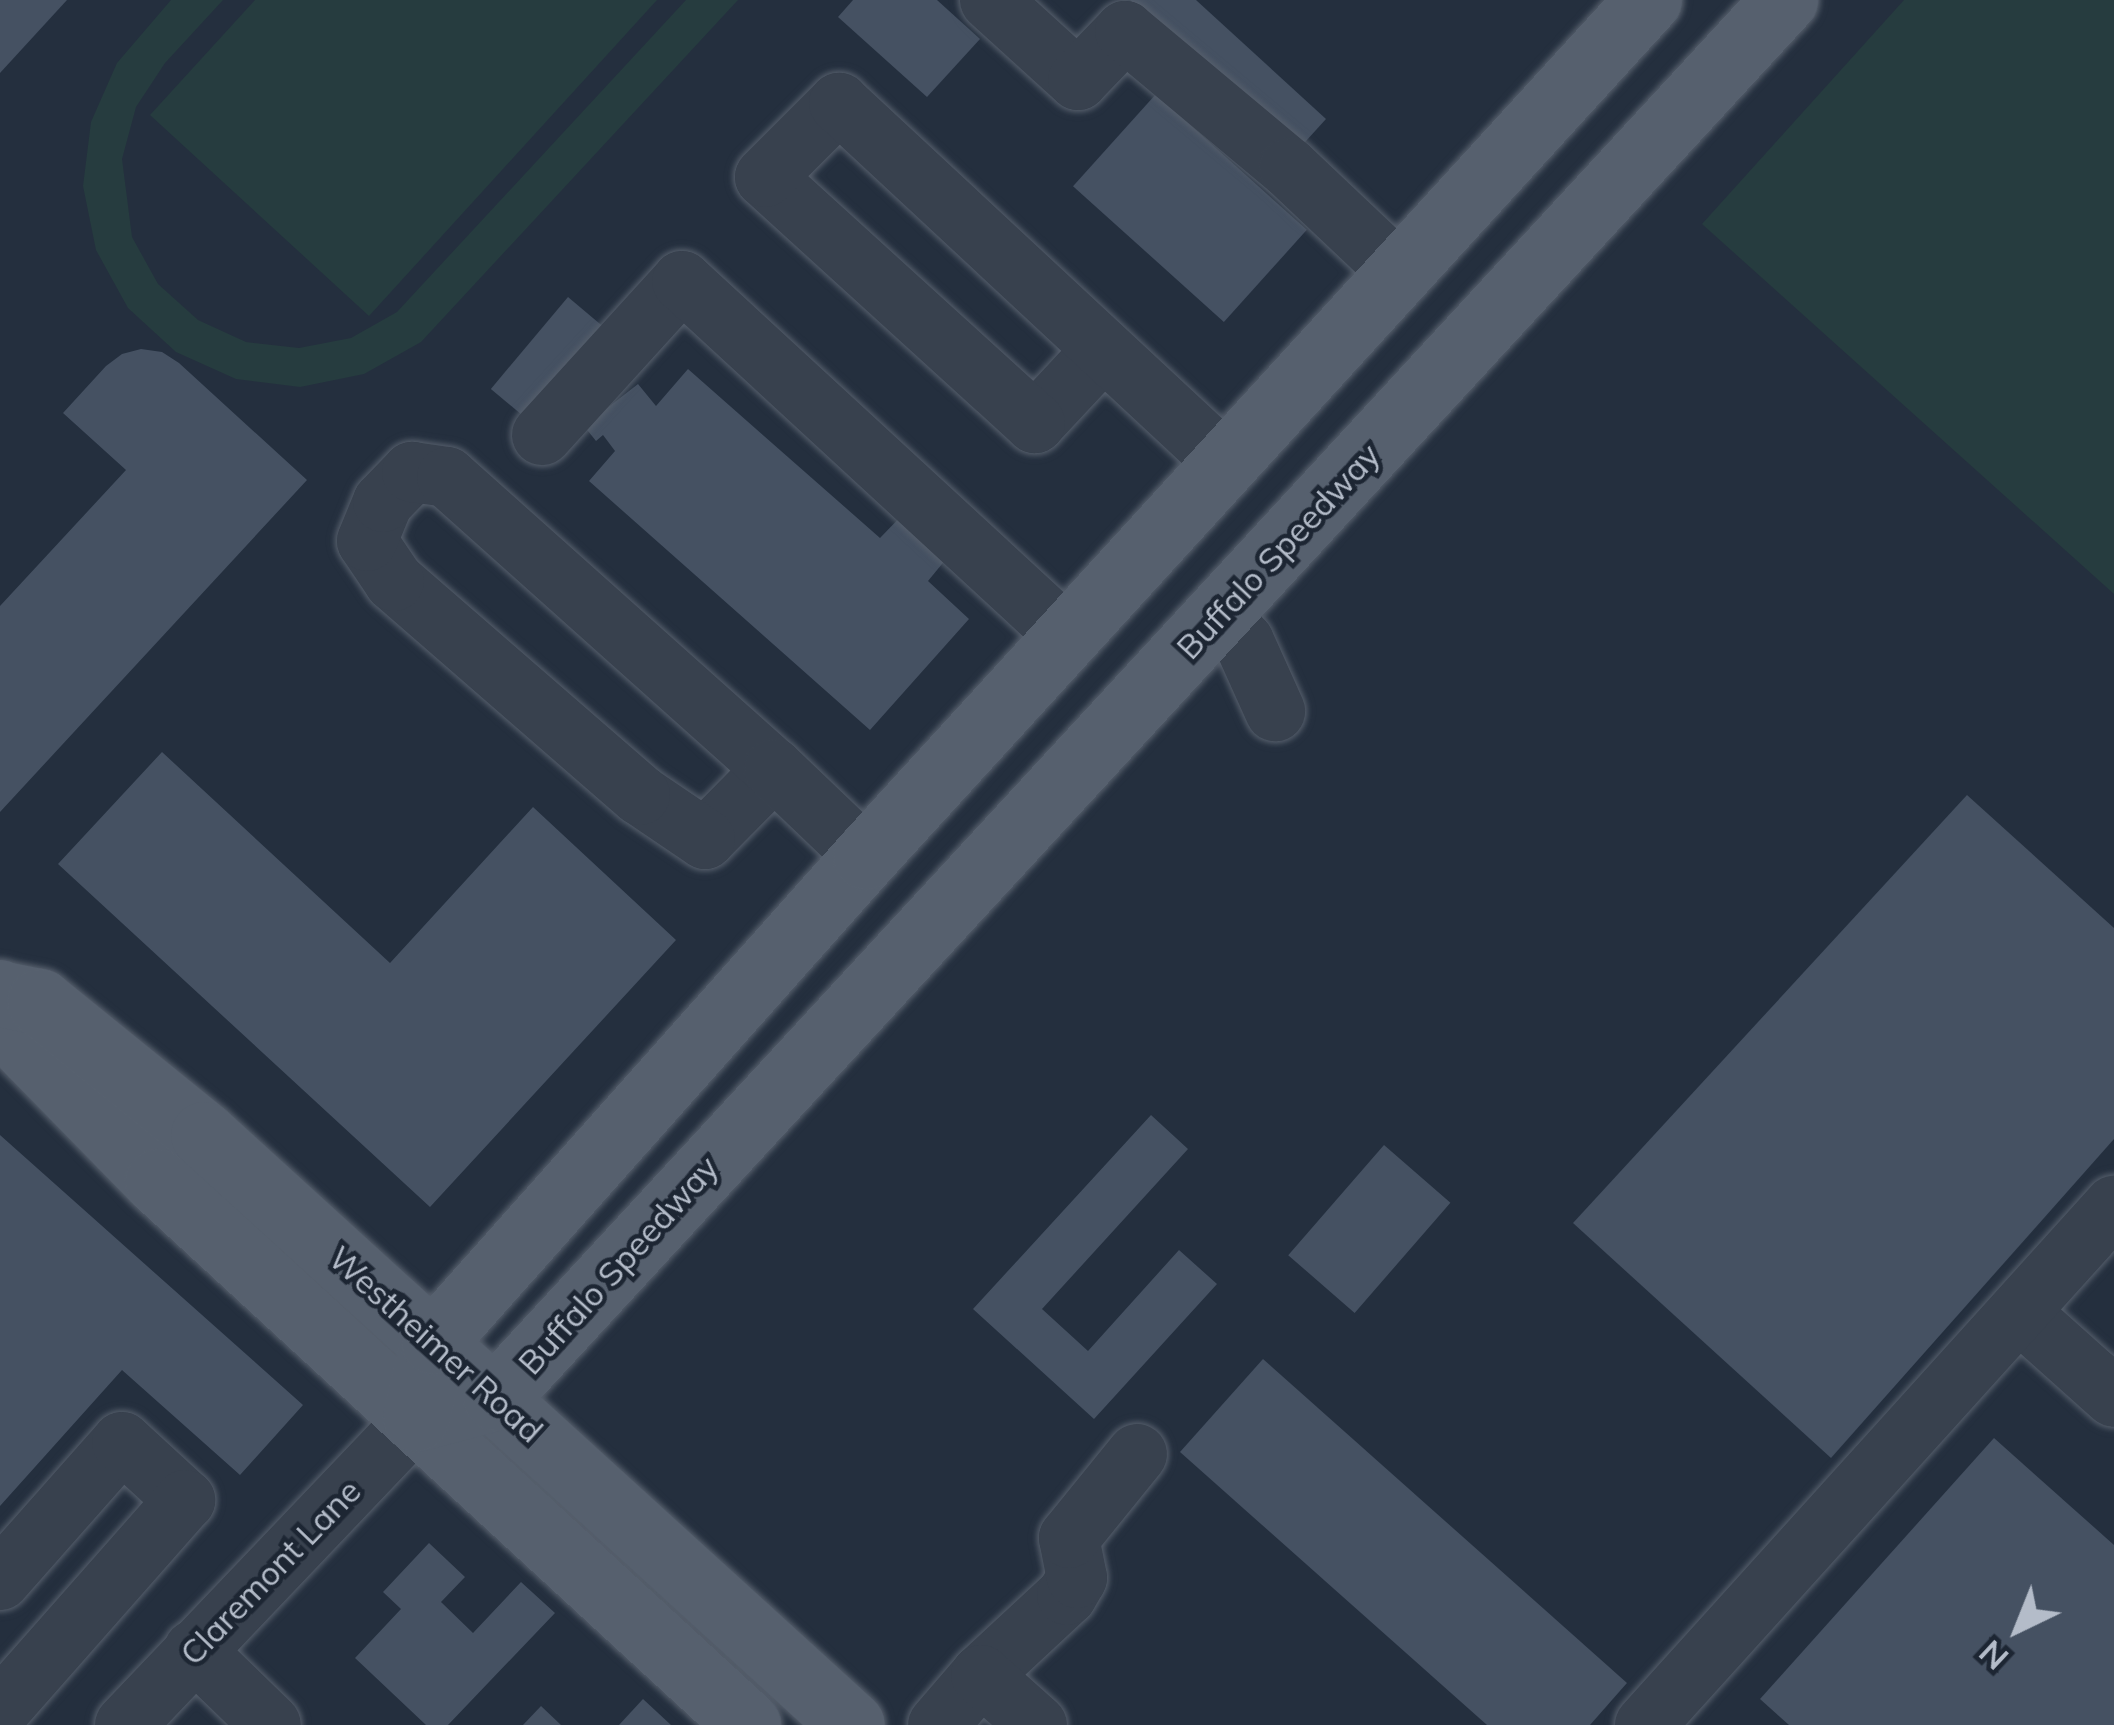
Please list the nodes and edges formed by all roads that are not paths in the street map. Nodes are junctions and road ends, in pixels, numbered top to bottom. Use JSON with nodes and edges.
{"nodes":[{"id":1,"x":990,"y":0,"type":"edge"},
{"id":2,"x":1649,"y":0,"type":"edge"},
{"id":3,"x":1764,"y":7,"type":"edge"},
{"id":4,"x":1401,"y":274,"type":"junction"},
{"id":5,"x":1103,"y":350,"type":"junction"},
{"id":6,"x":1273,"y":416,"type":"junction"},
{"id":7,"x":542,"y":435,"type":"dead end"},
{"id":8,"x":1228,"y":465,"type":"junction"},
{"id":9,"x":1345,"y":479,"type":"junction"},
{"id":10,"x":1218,"y":615,"type":"junction"},
{"id":11,"x":1067,"y":636,"type":"junction"},
{"id":12,"x":1275,"y":711,"type":"dead end"},
{"id":13,"x":774,"y":770,"type":"junction"},
{"id":14,"x":866,"y":857,"type":"junction"},
{"id":15,"x":941,"y":911,"type":"junction"},
{"id":16,"x":0,"y":994,"type":"edge"},
{"id":17,"x":2114,"y":1207,"type":"edge"},
{"id":18,"x":2019,"y":1312,"type":"junction"},
{"id":19,"x":434,"y":1342,"type":"junction"},
{"id":20,"x":2114,"y":1397,"type":"edge"},
{"id":21,"x":496,"y":1398,"type":"junction"},
{"id":22,"x":416,"y":1419,"type":"junction"},
{"id":23,"x":1137,"y":1454,"type":"dead end"},
{"id":24,"x":0,"y":1580,"type":"edge"},
{"id":25,"x":194,"y":1650,"type":"junction"},
{"id":26,"x":981,"y":1676,"type":"junction"},
{"id":27,"x":0,"y":1710,"type":"edge"},
{"id":28,"x":125,"y":1725,"type":"edge"},
{"id":29,"x":272,"y":1725,"type":"edge"},
{"id":30,"x":748,"y":1725,"type":"edge"},
{"id":31,"x":852,"y":1725,"type":"edge"},
{"id":32,"x":938,"y":1725,"type":"edge"},
{"id":33,"x":1037,"y":1725,"type":"edge"},
{"id":34,"x":1645,"y":1725,"type":"edge"}],
"edges":[{"from":1,"to":4,"type":"street"},
{"from":2,"to":4,"type":"main road"},
{"from":3,"to":9,"type":"main road","name":"Buffalo Speedway"},
{"from":4,"to":6,"type":"main road"},
{"from":5,"to":5,"type":"street"},
{"from":5,"to":8,"type":"street"},
{"from":6,"to":8,"type":"main road"},
{"from":6,"to":9,"type":"main road"},
{"from":7,"to":11,"type":"street"},
{"from":8,"to":11,"type":"main road"},
{"from":9,"to":10,"type":"main road","name":"Buffalo Speedway"},
{"from":10,"to":12,"type":"street"},
{"from":10,"to":15,"type":"main road","name":"Buffalo Speedway"},
{"from":11,"to":14,"type":"main road"},
{"from":13,"to":13,"type":"street"},
{"from":13,"to":14,"type":"street"},
{"from":14,"to":15,"type":"main road"},
{"from":14,"to":19,"type":"main road"},
{"from":15,"to":21,"type":"main road","name":"Buffalo Speedway"},
{"from":16,"to":19,"type":"main road","name":"Westheimer Road"},
{"from":16,"to":22,"type":"main road","name":"Westheimer Road"},
{"from":17,"to":18,"type":"street"},
{"from":18,"to":20,"type":"street"},
{"from":18,"to":34,"type":"street"},
{"from":19,"to":21,"type":"main road","name":"Westheimer Road"},
{"from":19,"to":22,"type":"main road"},
{"from":21,"to":22,"type":"main road","name":"Buffalo Speedway"},
{"from":21,"to":31,"type":"main road","name":"Westheimer Road"},
{"from":22,"to":25,"type":"street","name":"Claremont Lane"},
{"from":22,"to":30,"type":"main road","name":"Westheimer Road"},
{"from":23,"to":26,"type":"street"},
{"from":24,"to":27,"type":"street"},
{"from":25,"to":28,"type":"street","name":"Claremont Lane"},
{"from":25,"to":29,"type":"street"},
{"from":26,"to":32,"type":"street"},
{"from":26,"to":33,"type":"street"}]}
